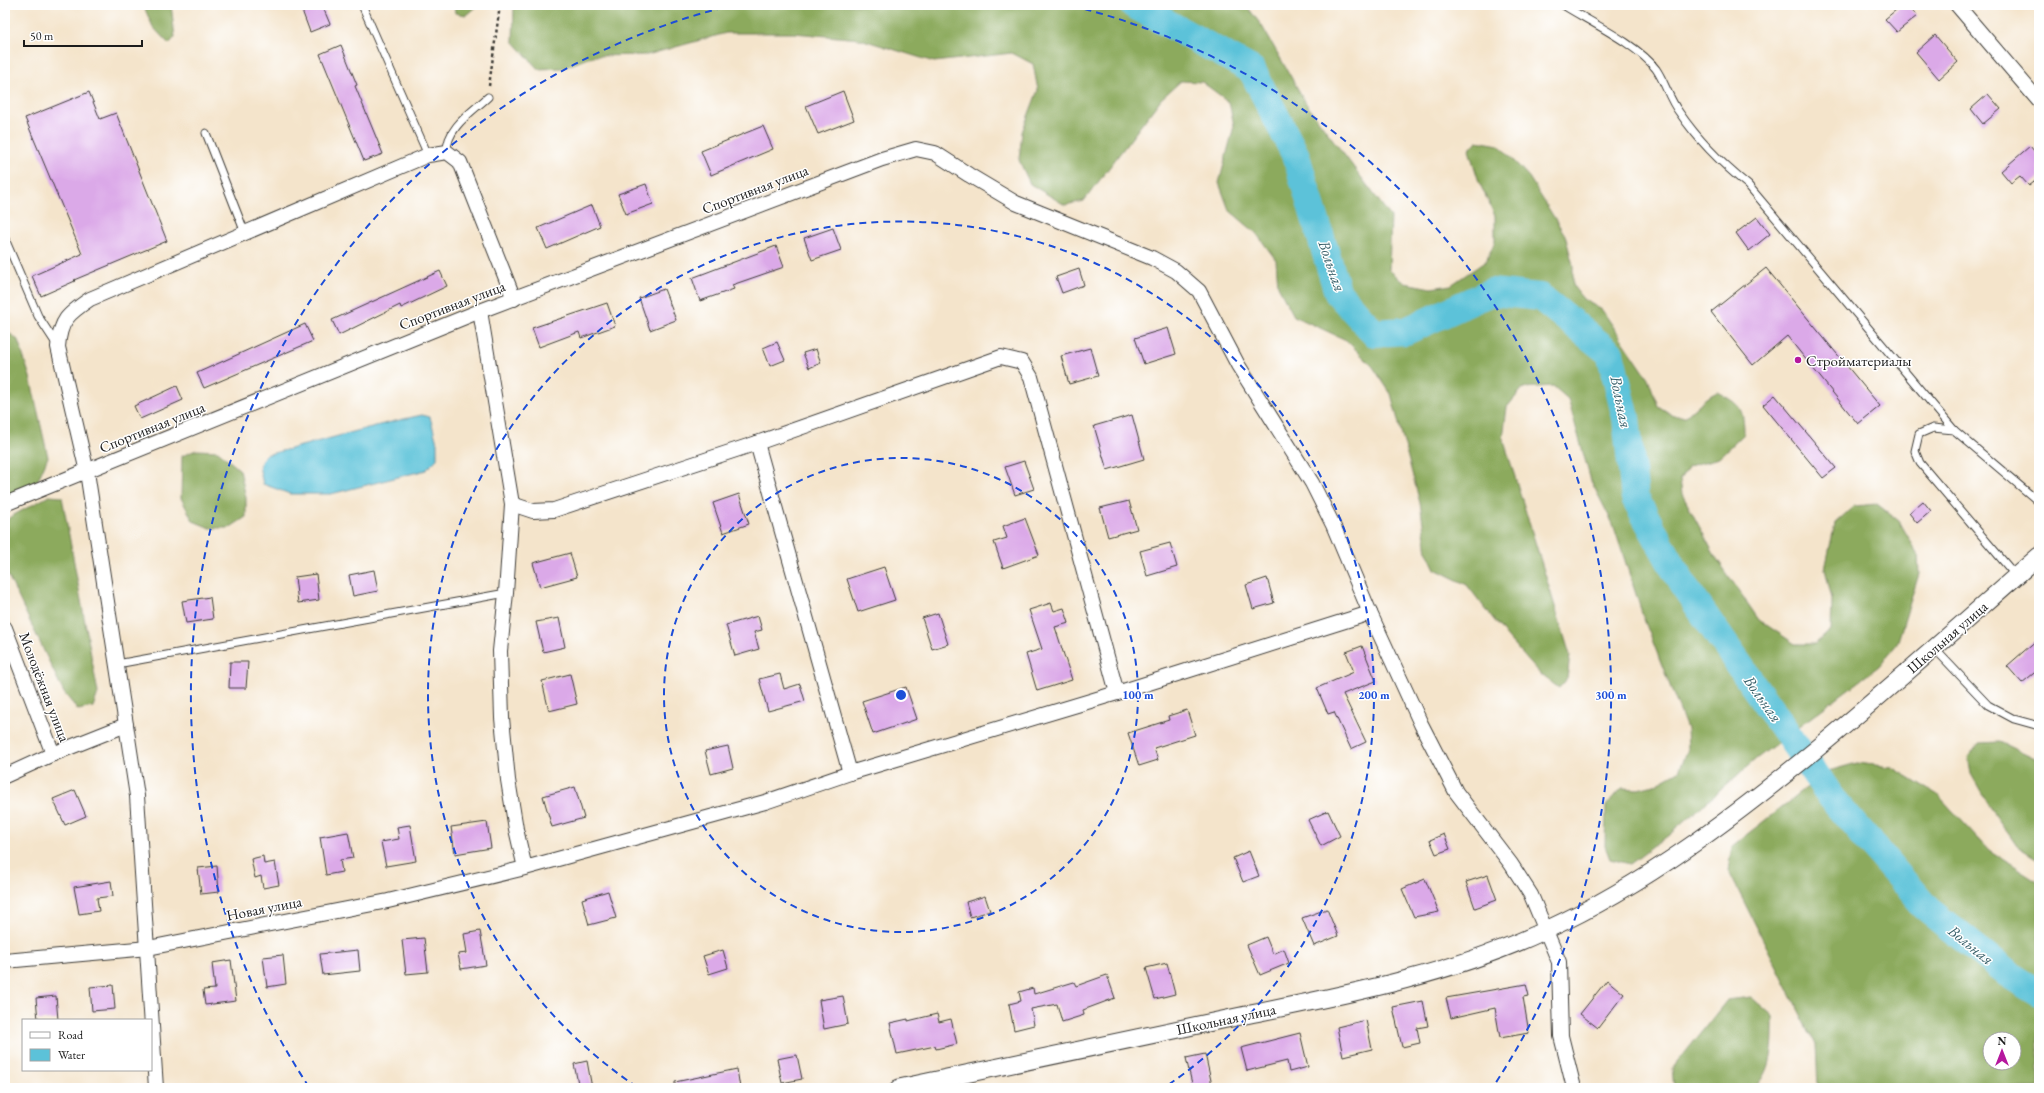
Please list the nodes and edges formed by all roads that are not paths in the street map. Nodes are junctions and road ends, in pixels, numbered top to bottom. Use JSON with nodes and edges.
{"nodes":[{"id":1,"x":362,"y":5,"type":"edge"},
{"id":2,"x":1563,"y":5,"type":"edge"},
{"id":3,"x":1957,"y":5,"type":"edge"},
{"id":4,"x":488,"y":97,"type":"road end"},
{"id":5,"x":2039,"y":101,"type":"edge"},
{"id":6,"x":206,"y":133,"type":"dead end"},
{"id":7,"x":447,"y":152,"type":"junction"},
{"id":8,"x":428,"y":155,"type":"junction"},
{"id":9,"x":245,"y":233,"type":"junction"},
{"id":10,"x":5,"y":239,"type":"edge"},
{"id":11,"x":514,"y":299,"type":"junction"},
{"id":12,"x":480,"y":310,"type":"junction"},
{"id":13,"x":58,"y":347,"type":"junction"},
{"id":14,"x":1954,"y":430,"type":"junction"},
{"id":15,"x":757,"y":443,"type":"junction"},
{"id":16,"x":87,"y":472,"type":"junction"},
{"id":17,"x":2039,"y":502,"type":"edge"},
{"id":18,"x":5,"y":504,"type":"edge"},
{"id":19,"x":512,"y":504,"type":"junction"},
{"id":20,"x":2039,"y":556,"type":"edge"},
{"id":21,"x":2016,"y":576,"type":"junction"},
{"id":22,"x":506,"y":593,"type":"junction"},
{"id":23,"x":1370,"y":613,"type":"junction"},
{"id":24,"x":5,"y":628,"type":"edge"},
{"id":25,"x":1934,"y":648,"type":"junction"},
{"id":26,"x":11,"y":658,"type":"edge"},
{"id":27,"x":117,"y":664,"type":"junction"},
{"id":28,"x":1117,"y":693,"type":"junction"},
{"id":29,"x":126,"y":725,"type":"junction"},
{"id":30,"x":2039,"y":726,"type":"edge"},
{"id":31,"x":53,"y":754,"type":"junction"},
{"id":32,"x":850,"y":773,"type":"junction"},
{"id":33,"x":5,"y":776,"type":"edge"},
{"id":34,"x":525,"y":868,"type":"junction"},
{"id":35,"x":1547,"y":930,"type":"junction"},
{"id":36,"x":148,"y":948,"type":"junction"},
{"id":37,"x":5,"y":961,"type":"edge"},
{"id":38,"x":156,"y":1088,"type":"edge"},
{"id":39,"x":900,"y":1088,"type":"edge"},
{"id":40,"x":1574,"y":1088,"type":"edge"}],
"edges":[{"from":1,"to":8,"type":"lane"},
{"from":2,"to":14,"type":"lane"},
{"from":3,"to":5,"type":"street"},
{"from":4,"to":7,"type":"lane"},
{"from":6,"to":9,"type":"lane"},
{"from":7,"to":8,"type":"street"},
{"from":7,"to":11,"type":"street"},
{"from":8,"to":9,"type":"street"},
{"from":9,"to":13,"type":"street"},
{"from":10,"to":13,"type":"lane"},
{"from":11,"to":12,"type":"street","name":"Спортивная улица"},
{"from":11,"to":23,"type":"street","name":"Спортивная улица"},
{"from":12,"to":16,"type":"street","name":"Спортивная улица"},
{"from":12,"to":19,"type":"street"},
{"from":13,"to":16,"type":"street"},
{"from":14,"to":17,"type":"lane"},
{"from":14,"to":21,"type":"lane"},
{"from":15,"to":19,"type":"street"},
{"from":15,"to":28,"type":"street"},
{"from":15,"to":32,"type":"street"},
{"from":16,"to":18,"type":"street","name":"Спортивная улица"},
{"from":16,"to":27,"type":"street"},
{"from":19,"to":22,"type":"street"},
{"from":20,"to":21,"type":"street","name":"Школьная улица"},
{"from":21,"to":25,"type":"street","name":"Школьная улица"},
{"from":22,"to":27,"type":"lane"},
{"from":22,"to":34,"type":"street"},
{"from":23,"to":28,"type":"street","name":"Новая улица"},
{"from":23,"to":35,"type":"street"},
{"from":24,"to":26,"type":"street","name":"Молодёжная улица"},
{"from":25,"to":30,"type":"lane"},
{"from":25,"to":35,"type":"street","name":"Школьная улица"},
{"from":26,"to":31,"type":"street","name":"Молодёжная улица"},
{"from":27,"to":29,"type":"street"},
{"from":28,"to":32,"type":"street","name":"Новая улица"},
{"from":29,"to":31,"type":"street"},
{"from":29,"to":36,"type":"street"},
{"from":31,"to":33,"type":"street","name":"Молодёжная улица"},
{"from":32,"to":34,"type":"street","name":"Новая улица"},
{"from":34,"to":36,"type":"street","name":"Новая улица"},
{"from":35,"to":39,"type":"street","name":"Школьная улица"},
{"from":35,"to":40,"type":"street"},
{"from":36,"to":37,"type":"street","name":"Новая улица"},
{"from":36,"to":38,"type":"street"}]}
